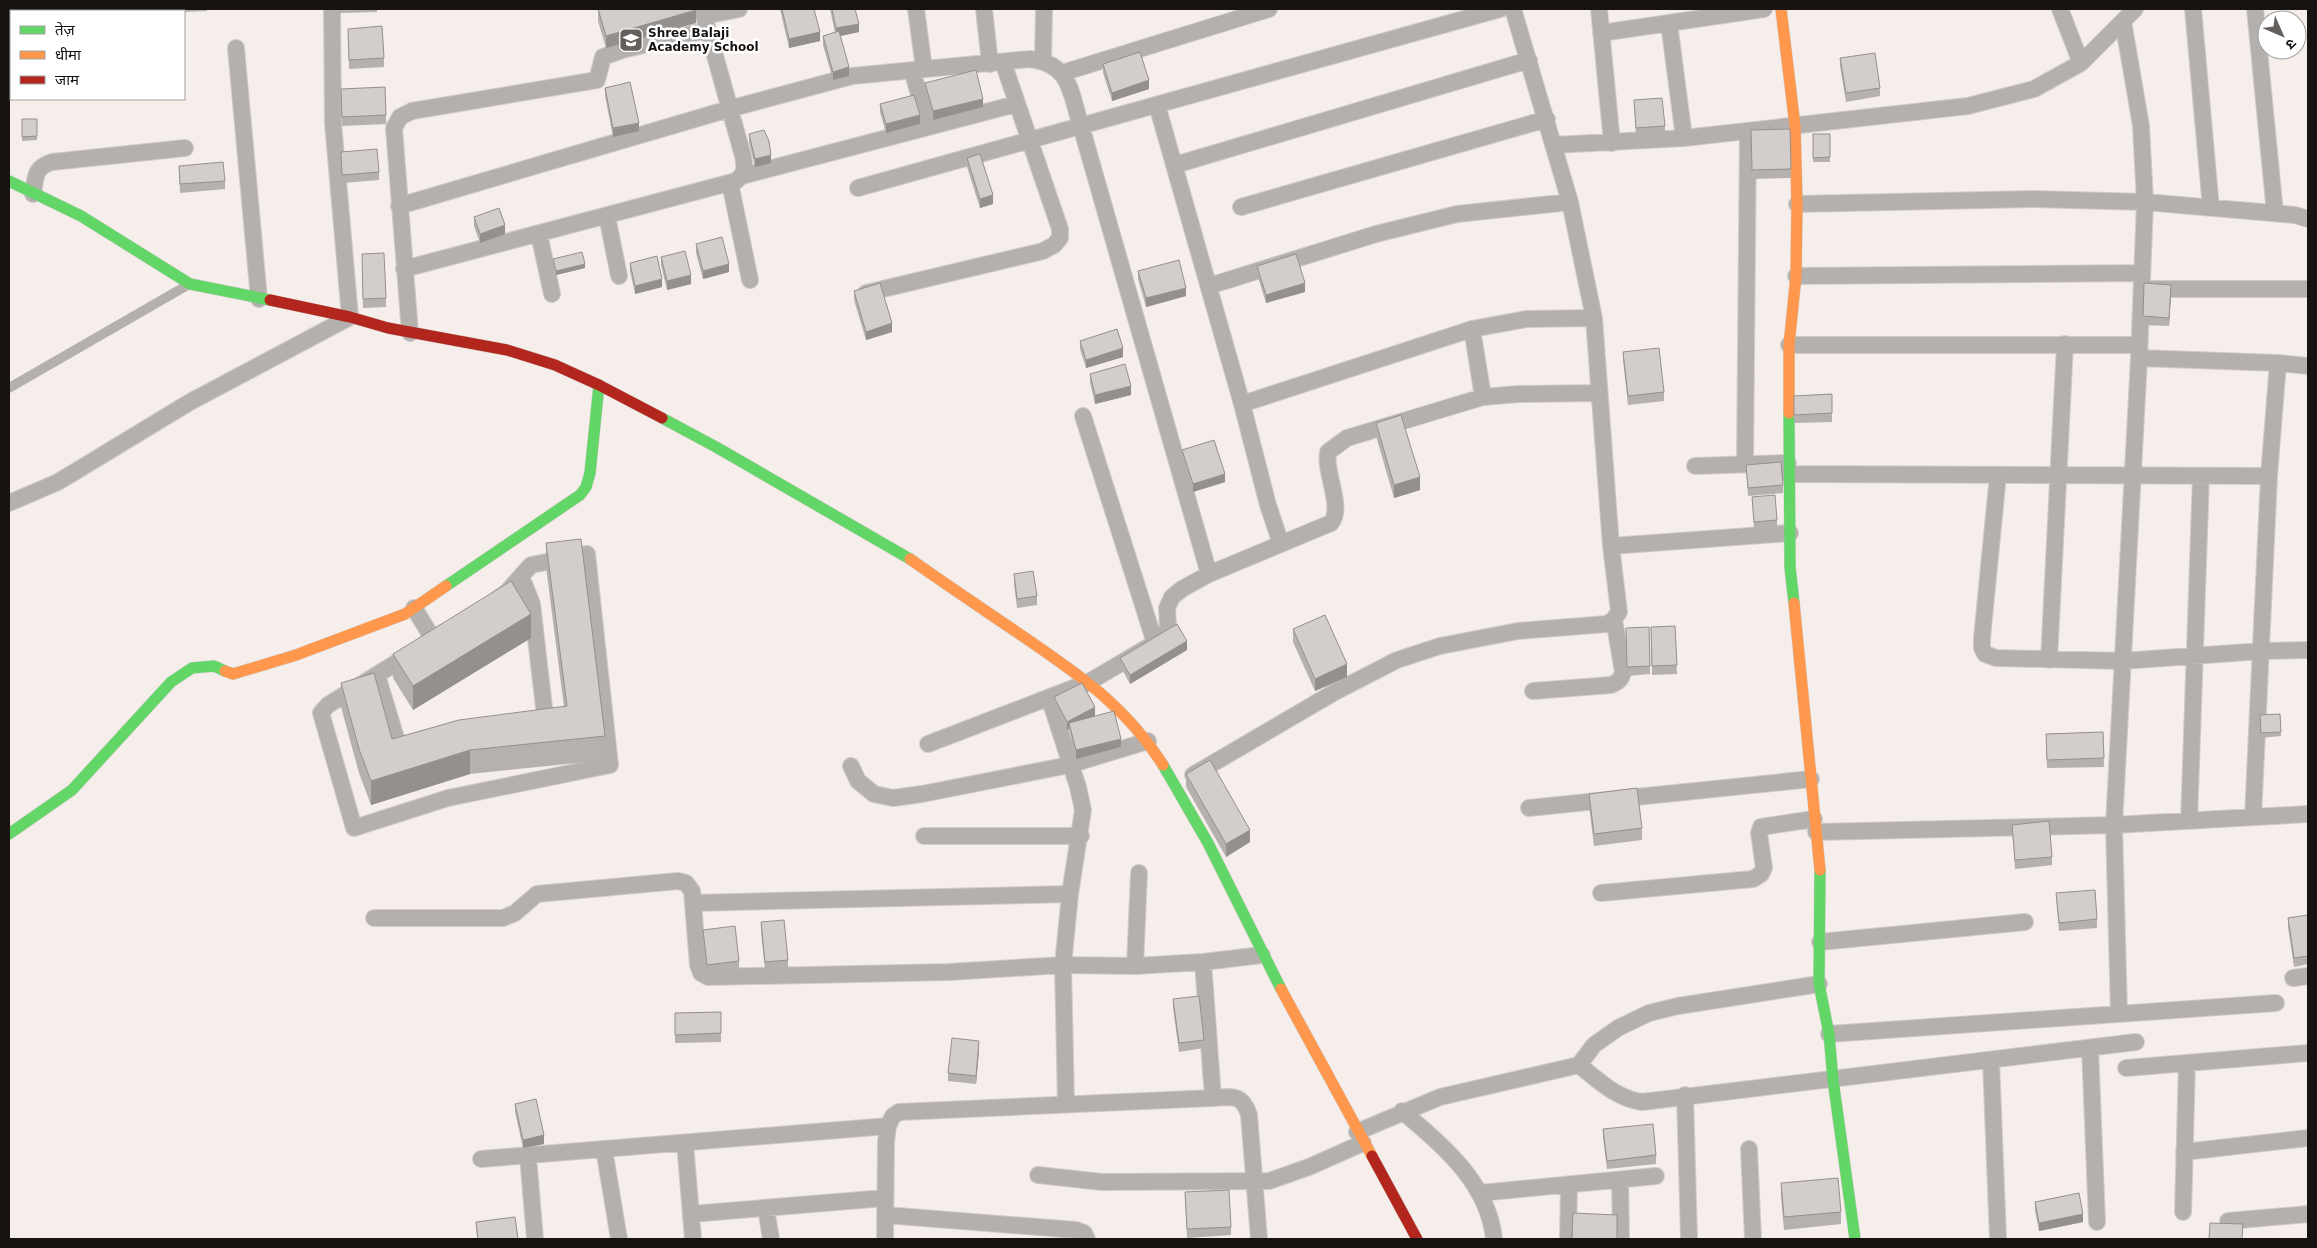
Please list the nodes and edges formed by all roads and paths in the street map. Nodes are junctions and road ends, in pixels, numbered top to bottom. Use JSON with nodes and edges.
{"nodes":[{"id":1,"x":332,"y":9,"type":"edge"},
{"id":2,"x":739,"y":9,"type":"edge"},
{"id":3,"x":916,"y":9,"type":"edge"},
{"id":4,"x":984,"y":9,"type":"edge"},
{"id":5,"x":1044,"y":9,"type":"edge"},
{"id":6,"x":1269,"y":9,"type":"edge"},
{"id":7,"x":1500,"y":9,"type":"edge"},
{"id":8,"x":1513,"y":9,"type":"edge"},
{"id":9,"x":1599,"y":9,"type":"edge"},
{"id":10,"x":1764,"y":9,"type":"edge"},
{"id":11,"x":1781,"y":9,"type":"edge"},
{"id":12,"x":2060,"y":9,"type":"edge"},
{"id":13,"x":2135,"y":9,"type":"edge"},
{"id":14,"x":2193,"y":9,"type":"edge"},
{"id":15,"x":2255,"y":9,"type":"edge"},
{"id":16,"x":705,"y":18,"type":"edge"},
{"id":17,"x":2123,"y":21,"type":"junction"},
{"id":18,"x":1669,"y":23,"type":"junction"},
{"id":19,"x":1602,"y":34,"type":"junction"},
{"id":20,"x":236,"y":48,"type":"dead end"},
{"id":21,"x":1529,"y":60,"type":"junction"},
{"id":22,"x":1043,"y":61,"type":"junction"},
{"id":23,"x":997,"y":63,"type":"junction"},
{"id":24,"x":2081,"y":63,"type":"junction"},
{"id":25,"x":918,"y":70,"type":"junction"},
{"id":26,"x":1062,"y":73,"type":"junction"},
{"id":27,"x":1016,"y":104,"type":"junction"},
{"id":28,"x":1157,"y":105,"type":"junction"},
{"id":29,"x":729,"y":110,"type":"junction"},
{"id":30,"x":1547,"y":119,"type":"junction"},
{"id":31,"x":928,"y":126,"type":"junction"},
{"id":32,"x":1081,"y":126,"type":"junction"},
{"id":33,"x":1795,"y":126,"type":"junction"},
{"id":34,"x":1748,"y":131,"type":"junction"},
{"id":35,"x":1684,"y":138,"type":"junction"},
{"id":36,"x":1030,"y":140,"type":"junction"},
{"id":37,"x":1612,"y":143,"type":"junction"},
{"id":38,"x":1554,"y":145,"type":"junction"},
{"id":39,"x":185,"y":148,"type":"dead end"},
{"id":40,"x":1174,"y":165,"type":"junction"},
{"id":41,"x":736,"y":179,"type":"junction"},
{"id":42,"x":9,"y":181,"type":"edge"},
{"id":43,"x":858,"y":188,"type":"dead end"},
{"id":44,"x":33,"y":194,"type":"junction"},
{"id":45,"x":1570,"y":202,"type":"junction"},
{"id":46,"x":2145,"y":202,"type":"junction"},
{"id":47,"x":1797,"y":204,"type":"junction"},
{"id":48,"x":399,"y":206,"type":"junction"},
{"id":49,"x":1241,"y":207,"type":"dead end"},
{"id":50,"x":2211,"y":208,"type":"junction"},
{"id":51,"x":2276,"y":213,"type":"junction"},
{"id":52,"x":606,"y":216,"type":"junction"},
{"id":53,"x":2308,"y":220,"type":"edge"},
{"id":54,"x":539,"y":234,"type":"junction"},
{"id":55,"x":404,"y":270,"type":"junction"},
{"id":56,"x":618,"y":276,"type":"dead end"},
{"id":57,"x":1796,"y":276,"type":"junction"},
{"id":58,"x":750,"y":280,"type":"dead end"},
{"id":59,"x":2142,"y":281,"type":"junction"},
{"id":60,"x":190,"y":284,"type":"junction"},
{"id":61,"x":1209,"y":286,"type":"junction"},
{"id":62,"x":2308,"y":289,"type":"edge"},
{"id":63,"x":866,"y":293,"type":"edge"},
{"id":64,"x":552,"y":294,"type":"dead end"},
{"id":65,"x":259,"y":298,"type":"junction"},
{"id":66,"x":350,"y":317,"type":"junction"},
{"id":67,"x":1594,"y":318,"type":"junction"},
{"id":68,"x":1472,"y":329,"type":"junction"},
{"id":69,"x":410,"y":333,"type":"junction"},
{"id":70,"x":2065,"y":344,"type":"junction"},
{"id":71,"x":1789,"y":345,"type":"junction"},
{"id":72,"x":2139,"y":352,"type":"junction"},
{"id":73,"x":2278,"y":363,"type":"junction"},
{"id":74,"x":2308,"y":366,"type":"edge"},
{"id":75,"x":599,"y":385,"type":"junction"},
{"id":76,"x":9,"y":388,"type":"edge"},
{"id":77,"x":1599,"y":393,"type":"junction"},
{"id":78,"x":1483,"y":397,"type":"junction"},
{"id":79,"x":1242,"y":404,"type":"junction"},
{"id":80,"x":1083,"y":416,"type":"dead end"},
{"id":81,"x":1745,"y":464,"type":"junction"},
{"id":82,"x":1695,"y":466,"type":"dead end"},
{"id":83,"x":1788,"y":468,"type":"junction"},
{"id":84,"x":1998,"y":475,"type":"junction"},
{"id":85,"x":2059,"y":475,"type":"junction"},
{"id":86,"x":2132,"y":475,"type":"junction"},
{"id":87,"x":2201,"y":476,"type":"junction"},
{"id":88,"x":2268,"y":476,"type":"junction"},
{"id":89,"x":9,"y":503,"type":"edge"},
{"id":90,"x":1790,"y":533,"type":"junction"},
{"id":91,"x":1281,"y":544,"type":"junction"},
{"id":92,"x":1611,"y":546,"type":"junction"},
{"id":93,"x":1209,"y":574,"type":"junction"},
{"id":94,"x":521,"y":576,"type":"junction"},
{"id":95,"x":414,"y":608,"type":"junction"},
{"id":96,"x":482,"y":608,"type":"edge"},
{"id":97,"x":1614,"y":619,"type":"junction"},
{"id":98,"x":458,"y":624,"type":"edge"},
{"id":99,"x":433,"y":639,"type":"junction"},
{"id":100,"x":1155,"y":643,"type":"junction"},
{"id":101,"x":2308,"y":650,"type":"edge"},
{"id":102,"x":2261,"y":651,"type":"junction"},
{"id":103,"x":2194,"y":656,"type":"junction"},
{"id":104,"x":2049,"y":660,"type":"junction"},
{"id":105,"x":2123,"y":661,"type":"junction"},
{"id":106,"x":377,"y":675,"type":"junction"},
{"id":107,"x":1089,"y":682,"type":"junction"},
{"id":108,"x":1533,"y":691,"type":"dead end"},
{"id":109,"x":1049,"y":697,"type":"junction"},
{"id":110,"x":518,"y":730,"type":"edge"},
{"id":111,"x":1148,"y":741,"type":"junction"},
{"id":112,"x":928,"y":744,"type":"dead end"},
{"id":113,"x":430,"y":745,"type":"edge"},
{"id":114,"x":1069,"y":765,"type":"junction"},
{"id":115,"x":850,"y":766,"type":"dead end"},
{"id":116,"x":1811,"y":779,"type":"junction"},
{"id":117,"x":1176,"y":786,"type":"junction"},
{"id":118,"x":1530,"y":808,"type":"dead end"},
{"id":119,"x":2308,"y":814,"type":"edge"},
{"id":120,"x":2253,"y":817,"type":"junction"},
{"id":121,"x":2189,"y":820,"type":"junction"},
{"id":122,"x":1815,"y":825,"type":"junction"},
{"id":123,"x":2114,"y":825,"type":"junction"},
{"id":124,"x":9,"y":834,"type":"edge"},
{"id":125,"x":924,"y":836,"type":"dead end"},
{"id":126,"x":1080,"y":836,"type":"junction"},
{"id":127,"x":1139,"y":873,"type":"dead end"},
{"id":128,"x":1070,"y":894,"type":"junction"},
{"id":129,"x":1601,"y":894,"type":"dead end"},
{"id":130,"x":693,"y":903,"type":"junction"},
{"id":131,"x":374,"y":918,"type":"dead end"},
{"id":132,"x":2025,"y":922,"type":"dead end"},
{"id":133,"x":1820,"y":942,"type":"junction"},
{"id":134,"x":1262,"y":955,"type":"junction"},
{"id":135,"x":1204,"y":962,"type":"junction"},
{"id":136,"x":1063,"y":965,"type":"junction"},
{"id":137,"x":1135,"y":966,"type":"junction"},
{"id":138,"x":1819,"y":984,"type":"junction"},
{"id":139,"x":2276,"y":1003,"type":"dead end"},
{"id":140,"x":2119,"y":1014,"type":"junction"},
{"id":141,"x":1829,"y":1034,"type":"junction"},
{"id":142,"x":2136,"y":1042,"type":"dead end"},
{"id":143,"x":2090,"y":1048,"type":"junction"},
{"id":144,"x":2308,"y":1053,"type":"edge"},
{"id":145,"x":1991,"y":1060,"type":"junction"},
{"id":146,"x":2187,"y":1063,"type":"junction"},
{"id":147,"x":1579,"y":1064,"type":"junction"},
{"id":148,"x":2126,"y":1068,"type":"dead end"},
{"id":149,"x":1833,"y":1080,"type":"junction"},
{"id":150,"x":1685,"y":1095,"type":"junction"},
{"id":151,"x":1213,"y":1098,"type":"junction"},
{"id":152,"x":1066,"y":1104,"type":"junction"},
{"id":153,"x":1402,"y":1111,"type":"junction"},
{"id":154,"x":888,"y":1126,"type":"junction"},
{"id":155,"x":1360,"y":1138,"type":"junction"},
{"id":156,"x":2308,"y":1138,"type":"edge"},
{"id":157,"x":685,"y":1143,"type":"junction"},
{"id":158,"x":604,"y":1149,"type":"junction"},
{"id":159,"x":1749,"y":1149,"type":"dead end"},
{"id":160,"x":2184,"y":1152,"type":"junction"},
{"id":161,"x":528,"y":1156,"type":"junction"},
{"id":162,"x":481,"y":1159,"type":"dead end"},
{"id":163,"x":1038,"y":1175,"type":"dead end"},
{"id":164,"x":1656,"y":1176,"type":"dead end"},
{"id":165,"x":1620,"y":1180,"type":"junction"},
{"id":166,"x":1254,"y":1181,"type":"junction"},
{"id":167,"x":1569,"y":1185,"type":"junction"},
{"id":168,"x":1480,"y":1193,"type":"junction"},
{"id":169,"x":885,"y":1198,"type":"junction"},
{"id":170,"x":766,"y":1208,"type":"junction"},
{"id":171,"x":2183,"y":1212,"type":"dead end"},
{"id":172,"x":691,"y":1214,"type":"junction"},
{"id":173,"x":2308,"y":1214,"type":"edge"},
{"id":174,"x":885,"y":1215,"type":"junction"},
{"id":175,"x":2228,"y":1221,"type":"dead end"},
{"id":176,"x":2097,"y":1222,"type":"dead end"},
{"id":177,"x":535,"y":1239,"type":"edge"},
{"id":178,"x":619,"y":1239,"type":"edge"},
{"id":179,"x":693,"y":1239,"type":"edge"},
{"id":180,"x":771,"y":1239,"type":"edge"},
{"id":181,"x":885,"y":1239,"type":"edge"},
{"id":182,"x":1087,"y":1239,"type":"edge"},
{"id":183,"x":1259,"y":1239,"type":"edge"},
{"id":184,"x":1417,"y":1239,"type":"edge"},
{"id":185,"x":1494,"y":1239,"type":"edge"},
{"id":186,"x":1568,"y":1239,"type":"edge"},
{"id":187,"x":1621,"y":1239,"type":"edge"},
{"id":188,"x":1689,"y":1239,"type":"edge"},
{"id":189,"x":1753,"y":1239,"type":"edge"},
{"id":190,"x":1855,"y":1239,"type":"edge"},
{"id":191,"x":1998,"y":1239,"type":"edge"}],
"edges":[{"from":1,"to":66,"type":"street"},
{"from":2,"to":16,"type":"street"},
{"from":3,"to":25,"type":"street"},
{"from":4,"to":23,"type":"street"},
{"from":5,"to":22,"type":"street"},
{"from":6,"to":26,"type":"street"},
{"from":7,"to":28,"type":"street"},
{"from":8,"to":21,"type":"street"},
{"from":9,"to":19,"type":"street"},
{"from":10,"to":18,"type":"street"},
{"from":11,"to":33,"type":"street"},
{"from":12,"to":24,"type":"street"},
{"from":13,"to":17,"type":"street"},
{"from":14,"to":50,"type":"street"},
{"from":15,"to":51,"type":"street"},
{"from":16,"to":29,"type":"street"},
{"from":16,"to":48,"type":"street"},
{"from":17,"to":24,"type":"street"},
{"from":17,"to":46,"type":"street"},
{"from":18,"to":19,"type":"street"},
{"from":18,"to":35,"type":"street"},
{"from":19,"to":37,"type":"street"},
{"from":20,"to":65,"type":"street"},
{"from":21,"to":30,"type":"street"},
{"from":21,"to":40,"type":"street"},
{"from":22,"to":23,"type":"street"},
{"from":22,"to":26,"type":"street"},
{"from":23,"to":25,"type":"street"},
{"from":23,"to":27,"type":"street"},
{"from":24,"to":33,"type":"street"},
{"from":25,"to":29,"type":"street"},
{"from":25,"to":31,"type":"street"},
{"from":26,"to":32,"type":"street"},
{"from":27,"to":31,"type":"street"},
{"from":27,"to":36,"type":"street"},
{"from":28,"to":32,"type":"street"},
{"from":28,"to":40,"type":"street"},
{"from":29,"to":41,"type":"street"},
{"from":29,"to":48,"type":"street"},
{"from":30,"to":38,"type":"street"},
{"from":30,"to":49,"type":"street"},
{"from":31,"to":41,"type":"street"},
{"from":32,"to":36,"type":"street"},
{"from":32,"to":93,"type":"street"},
{"from":33,"to":34,"type":"street"},
{"from":33,"to":47,"type":"street"},
{"from":34,"to":35,"type":"street"},
{"from":34,"to":81,"type":"street"},
{"from":35,"to":37,"type":"street"},
{"from":36,"to":43,"type":"street"},
{"from":36,"to":63,"type":"street"},
{"from":37,"to":38,"type":"street"},
{"from":38,"to":45,"type":"street"},
{"from":39,"to":44,"type":"street"},
{"from":40,"to":61,"type":"street"},
{"from":41,"to":52,"type":"street"},
{"from":41,"to":58,"type":"street"},
{"from":42,"to":44,"type":"street"},
{"from":44,"to":60,"type":"street"},
{"from":45,"to":61,"type":"street"},
{"from":45,"to":67,"type":"street"},
{"from":46,"to":47,"type":"street"},
{"from":46,"to":50,"type":"street"},
{"from":46,"to":59,"type":"street"},
{"from":47,"to":57,"type":"street"},
{"from":48,"to":55,"type":"street"},
{"from":50,"to":51,"type":"street"},
{"from":51,"to":53,"type":"street"},
{"from":52,"to":54,"type":"street"},
{"from":52,"to":56,"type":"street"},
{"from":54,"to":55,"type":"street"},
{"from":54,"to":64,"type":"street"},
{"from":55,"to":69,"type":"street"},
{"from":57,"to":59,"type":"street"},
{"from":57,"to":71,"type":"street"},
{"from":59,"to":62,"type":"street"},
{"from":59,"to":72,"type":"street"},
{"from":60,"to":65,"type":"street"},
{"from":60,"to":76,"type":"lane"},
{"from":61,"to":79,"type":"street"},
{"from":65,"to":66,"type":"street"},
{"from":66,"to":69,"type":"street"},
{"from":66,"to":89,"type":"street"},
{"from":67,"to":68,"type":"street"},
{"from":67,"to":77,"type":"street"},
{"from":68,"to":78,"type":"street"},
{"from":68,"to":79,"type":"street"},
{"from":69,"to":75,"type":"street"},
{"from":70,"to":71,"type":"street"},
{"from":70,"to":72,"type":"street"},
{"from":70,"to":85,"type":"street"},
{"from":71,"to":83,"type":"street"},
{"from":72,"to":73,"type":"street"},
{"from":72,"to":86,"type":"street"},
{"from":73,"to":74,"type":"street"},
{"from":73,"to":88,"type":"street"},
{"from":75,"to":95,"type":"street"},
{"from":75,"to":107,"type":"street"},
{"from":77,"to":78,"type":"street"},
{"from":77,"to":92,"type":"street"},
{"from":78,"to":91,"type":"street"},
{"from":79,"to":91,"type":"street"},
{"from":80,"to":100,"type":"street"},
{"from":81,"to":82,"type":"street"},
{"from":81,"to":83,"type":"street"},
{"from":83,"to":84,"type":"street"},
{"from":83,"to":90,"type":"street"},
{"from":84,"to":85,"type":"street"},
{"from":84,"to":104,"type":"street"},
{"from":85,"to":86,"type":"street"},
{"from":85,"to":104,"type":"street"},
{"from":86,"to":87,"type":"street"},
{"from":86,"to":105,"type":"street"},
{"from":87,"to":88,"type":"street"},
{"from":87,"to":103,"type":"street"},
{"from":88,"to":102,"type":"street"},
{"from":90,"to":92,"type":"street"},
{"from":90,"to":116,"type":"street"},
{"from":91,"to":93,"type":"street"},
{"from":92,"to":97,"type":"street"},
{"from":93,"to":100,"type":"street"},
{"from":94,"to":96,"type":"street"},
{"from":94,"to":106,"type":"street"},
{"from":94,"to":110,"type":"street"},
{"from":95,"to":99,"type":"street"},
{"from":95,"to":124,"type":"street"},
{"from":97,"to":108,"type":"street"},
{"from":97,"to":117,"type":"street"},
{"from":98,"to":99,"type":"street"},
{"from":99,"to":106,"type":"street"},
{"from":100,"to":107,"type":"street"},
{"from":101,"to":102,"type":"street"},
{"from":102,"to":103,"type":"street"},
{"from":102,"to":120,"type":"street"},
{"from":103,"to":105,"type":"street"},
{"from":103,"to":121,"type":"street"},
{"from":104,"to":105,"type":"street"},
{"from":105,"to":123,"type":"street"},
{"from":106,"to":113,"type":"street"},
{"from":107,"to":109,"type":"street"},
{"from":107,"to":111,"type":"street"},
{"from":109,"to":112,"type":"street"},
{"from":109,"to":114,"type":"street"},
{"from":111,"to":114,"type":"street"},
{"from":111,"to":117,"type":"street"},
{"from":114,"to":115,"type":"street"},
{"from":114,"to":126,"type":"street"},
{"from":116,"to":118,"type":"street"},
{"from":116,"to":122,"type":"street"},
{"from":117,"to":134,"type":"street"},
{"from":119,"to":120,"type":"street"},
{"from":120,"to":121,"type":"street"},
{"from":121,"to":123,"type":"street"},
{"from":122,"to":123,"type":"street"},
{"from":122,"to":129,"type":"street"},
{"from":122,"to":133,"type":"street"},
{"from":123,"to":140,"type":"street"},
{"from":125,"to":126,"type":"street"},
{"from":126,"to":128,"type":"street"},
{"from":127,"to":137,"type":"street"},
{"from":128,"to":130,"type":"street"},
{"from":128,"to":136,"type":"street"},
{"from":130,"to":131,"type":"street"},
{"from":130,"to":136,"type":"street"},
{"from":132,"to":133,"type":"street"},
{"from":133,"to":138,"type":"street"},
{"from":134,"to":135,"type":"street"},
{"from":134,"to":155,"type":"street"},
{"from":135,"to":137,"type":"street"},
{"from":135,"to":151,"type":"street"},
{"from":136,"to":137,"type":"street"},
{"from":136,"to":152,"type":"street"},
{"from":138,"to":141,"type":"street"},
{"from":138,"to":147,"type":"street"},
{"from":139,"to":140,"type":"street"},
{"from":140,"to":141,"type":"street"},
{"from":141,"to":149,"type":"street"},
{"from":142,"to":143,"type":"street"},
{"from":143,"to":145,"type":"street"},
{"from":143,"to":176,"type":"street"},
{"from":144,"to":146,"type":"street"},
{"from":145,"to":149,"type":"street"},
{"from":145,"to":191,"type":"street"},
{"from":146,"to":148,"type":"street"},
{"from":146,"to":160,"type":"street"},
{"from":147,"to":150,"type":"street"},
{"from":147,"to":153,"type":"street"},
{"from":149,"to":150,"type":"street"},
{"from":149,"to":190,"type":"street"},
{"from":150,"to":188,"type":"street"},
{"from":151,"to":152,"type":"street"},
{"from":151,"to":166,"type":"street"},
{"from":152,"to":154,"type":"street"},
{"from":153,"to":155,"type":"street"},
{"from":153,"to":168,"type":"street"},
{"from":154,"to":157,"type":"street"},
{"from":154,"to":169,"type":"street"},
{"from":155,"to":166,"type":"street"},
{"from":155,"to":184,"type":"street"},
{"from":156,"to":160,"type":"street"},
{"from":157,"to":158,"type":"street"},
{"from":157,"to":172,"type":"street"},
{"from":158,"to":161,"type":"street"},
{"from":158,"to":178,"type":"street"},
{"from":159,"to":189,"type":"street"},
{"from":160,"to":171,"type":"street"},
{"from":161,"to":162,"type":"street"},
{"from":161,"to":177,"type":"street"},
{"from":163,"to":166,"type":"street"},
{"from":164,"to":165,"type":"street"},
{"from":165,"to":167,"type":"street"},
{"from":165,"to":187,"type":"street"},
{"from":166,"to":183,"type":"street"},
{"from":167,"to":168,"type":"street"},
{"from":167,"to":186,"type":"street"},
{"from":168,"to":185,"type":"street"},
{"from":169,"to":170,"type":"street"},
{"from":169,"to":174,"type":"street"},
{"from":170,"to":172,"type":"street"},
{"from":170,"to":180,"type":"street"},
{"from":172,"to":179,"type":"street"},
{"from":173,"to":175,"type":"street"},
{"from":174,"to":181,"type":"street"},
{"from":174,"to":182,"type":"street"}]}
